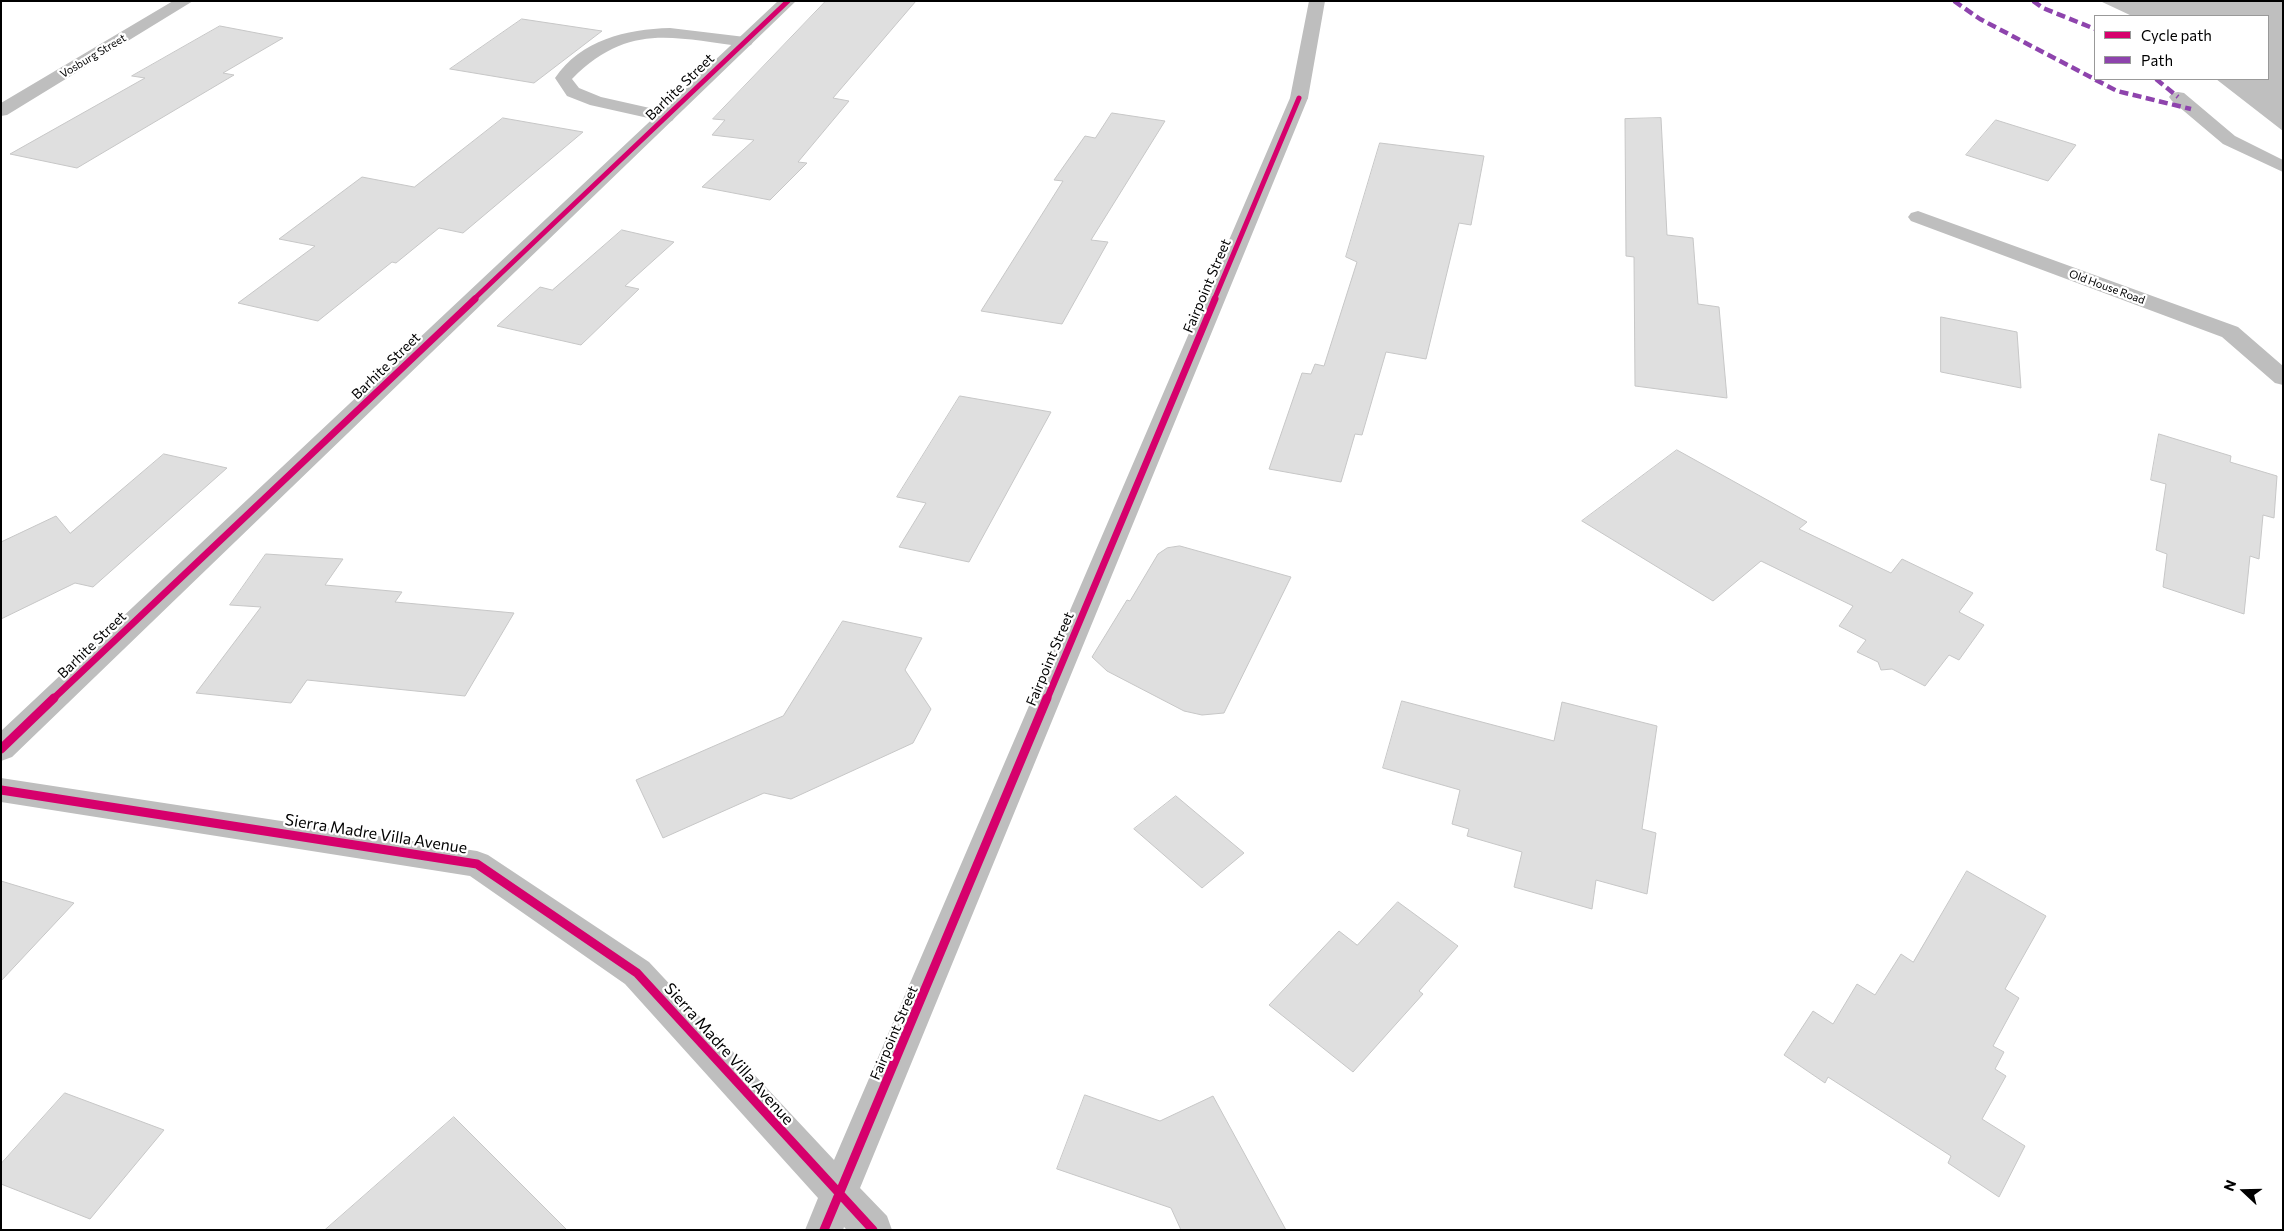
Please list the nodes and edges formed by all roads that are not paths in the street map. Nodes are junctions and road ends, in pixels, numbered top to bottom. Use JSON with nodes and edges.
{"nodes":[{"id":1,"x":186,"y":1,"type":"edge"},
{"id":2,"x":788,"y":1,"type":"edge"},
{"id":3,"x":1317,"y":1,"type":"edge"},
{"id":4,"x":745,"y":42,"type":"junction"},
{"id":5,"x":2178,"y":97,"type":"dead end"},
{"id":6,"x":1299,"y":98,"type":"joint"},
{"id":7,"x":1,"y":111,"type":"edge"},
{"id":8,"x":666,"y":118,"type":"junction"},
{"id":9,"x":2283,"y":167,"type":"edge"},
{"id":10,"x":1918,"y":217,"type":"dead end"},
{"id":11,"x":2283,"y":378,"type":"edge"},
{"id":12,"x":1,"y":749,"type":"edge"},
{"id":13,"x":1,"y":790,"type":"edge"},
{"id":14,"x":839,"y":1194,"type":"junction"},
{"id":15,"x":824,"y":1230,"type":"edge"},
{"id":16,"x":873,"y":1230,"type":"edge"}],
"edges":[{"from":1,"to":7,"type":"street","name":"Vosburg Street"},
{"from":2,"to":4,"type":"street","name":"Barhite Street"},
{"from":3,"to":6,"type":"lane"},
{"from":4,"to":8,"type":"street","name":"Barhite Street"},
{"from":4,"to":8,"type":"lane"},
{"from":5,"to":9,"type":"lane"},
{"from":6,"to":14,"type":"street","name":"Fairpoint Street"},
{"from":8,"to":12,"type":"street","name":"Barhite Street"},
{"from":10,"to":11,"type":"street","name":"Old House Road"},
{"from":13,"to":14,"type":"street","name":"Sierra Madre Villa Avenue"},
{"from":14,"to":15,"type":"street","name":"Fairpoint Street"},
{"from":14,"to":16,"type":"street","name":"Sierra Madre Villa Avenue"}]}
